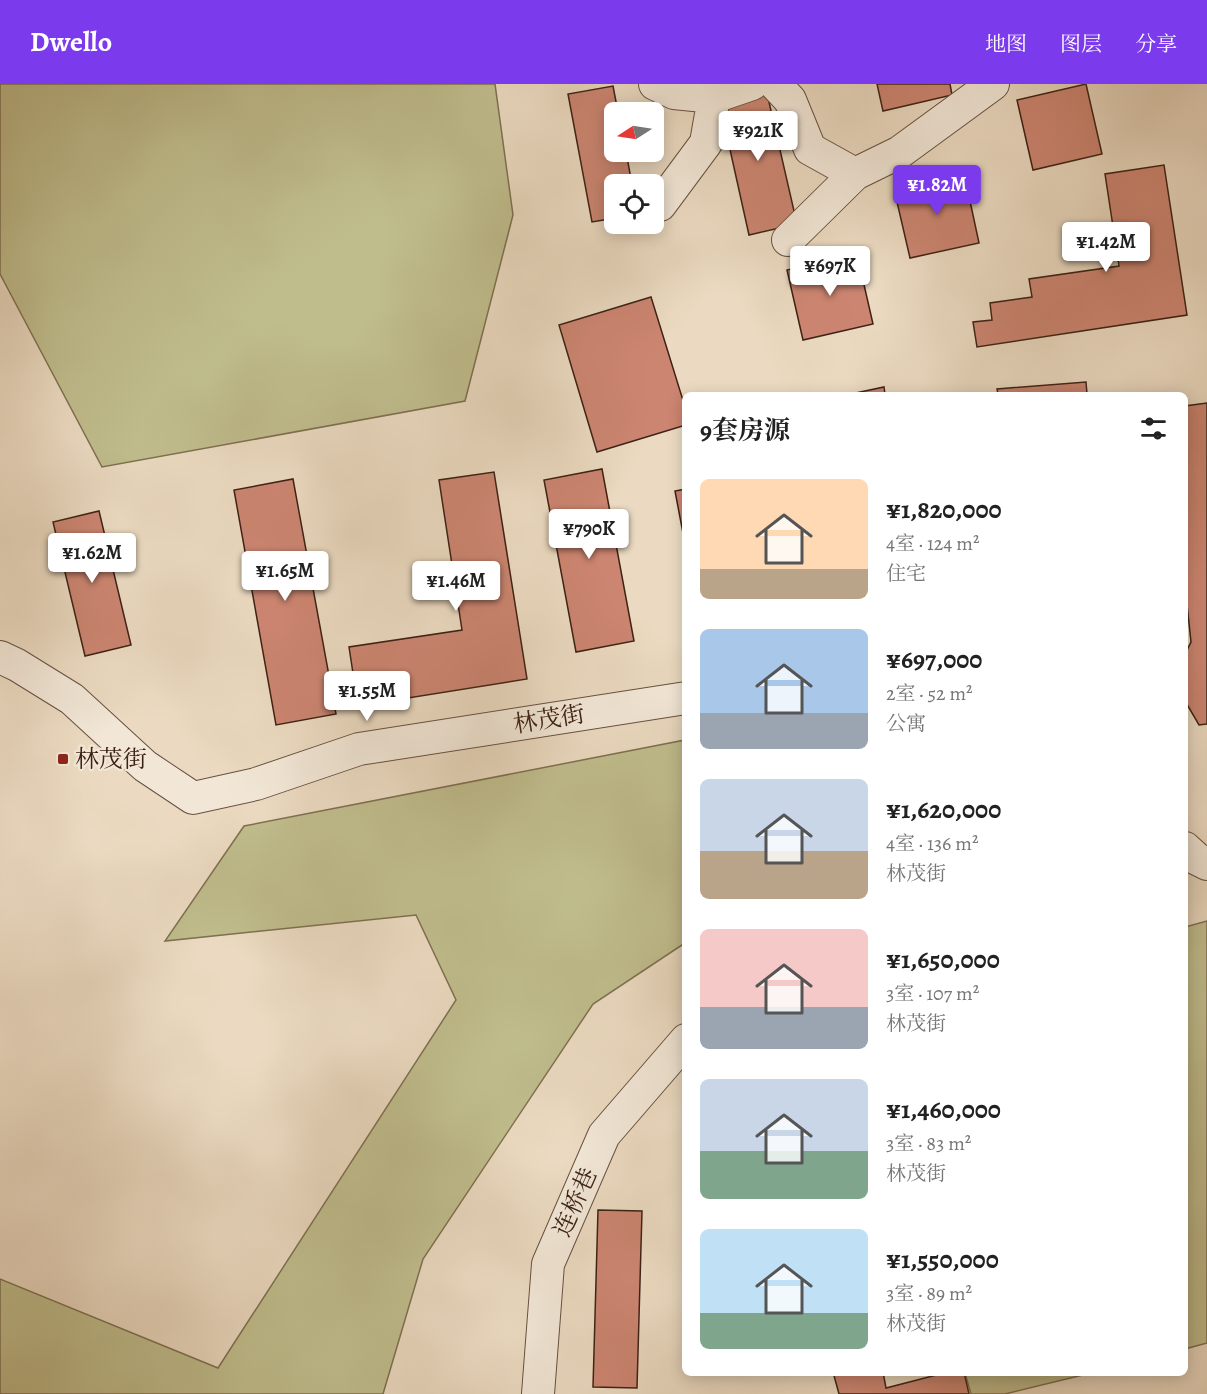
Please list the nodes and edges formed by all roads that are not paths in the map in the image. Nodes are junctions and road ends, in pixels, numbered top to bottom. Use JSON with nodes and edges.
{"nodes":[{"id":1,"x":655,"y":84,"type":"edge"},
{"id":2,"x":752,"y":84,"type":"edge"},
{"id":3,"x":774,"y":84,"type":"edge"},
{"id":4,"x":993,"y":84,"type":"edge"},
{"id":5,"x":714,"y":97,"type":"junction"},
{"id":6,"x":855,"y":174,"type":"junction"},
{"id":7,"x":664,"y":201,"type":"edge"},
{"id":8,"x":788,"y":240,"type":"dead end"},
{"id":9,"x":0,"y":657,"type":"edge"},
{"id":10,"x":682,"y":699,"type":"edge"},
{"id":11,"x":1188,"y":851,"type":"edge"},
{"id":12,"x":1207,"y":864,"type":"edge"},
{"id":13,"x":682,"y":1045,"type":"edge"},
{"id":14,"x":538,"y":1394,"type":"edge"}],
"edges":[{"from":1,"to":5,"type":"street"},
{"from":2,"to":5,"type":"street"},
{"from":3,"to":6,"type":"street"},
{"from":4,"to":6,"type":"street"},
{"from":5,"to":7,"type":"street"},
{"from":6,"to":8,"type":"street"},
{"from":9,"to":10,"type":"street","name":"林茂街"},
{"from":11,"to":12,"type":"street"},
{"from":13,"to":14,"type":"street","name":"连桥巷"}]}
